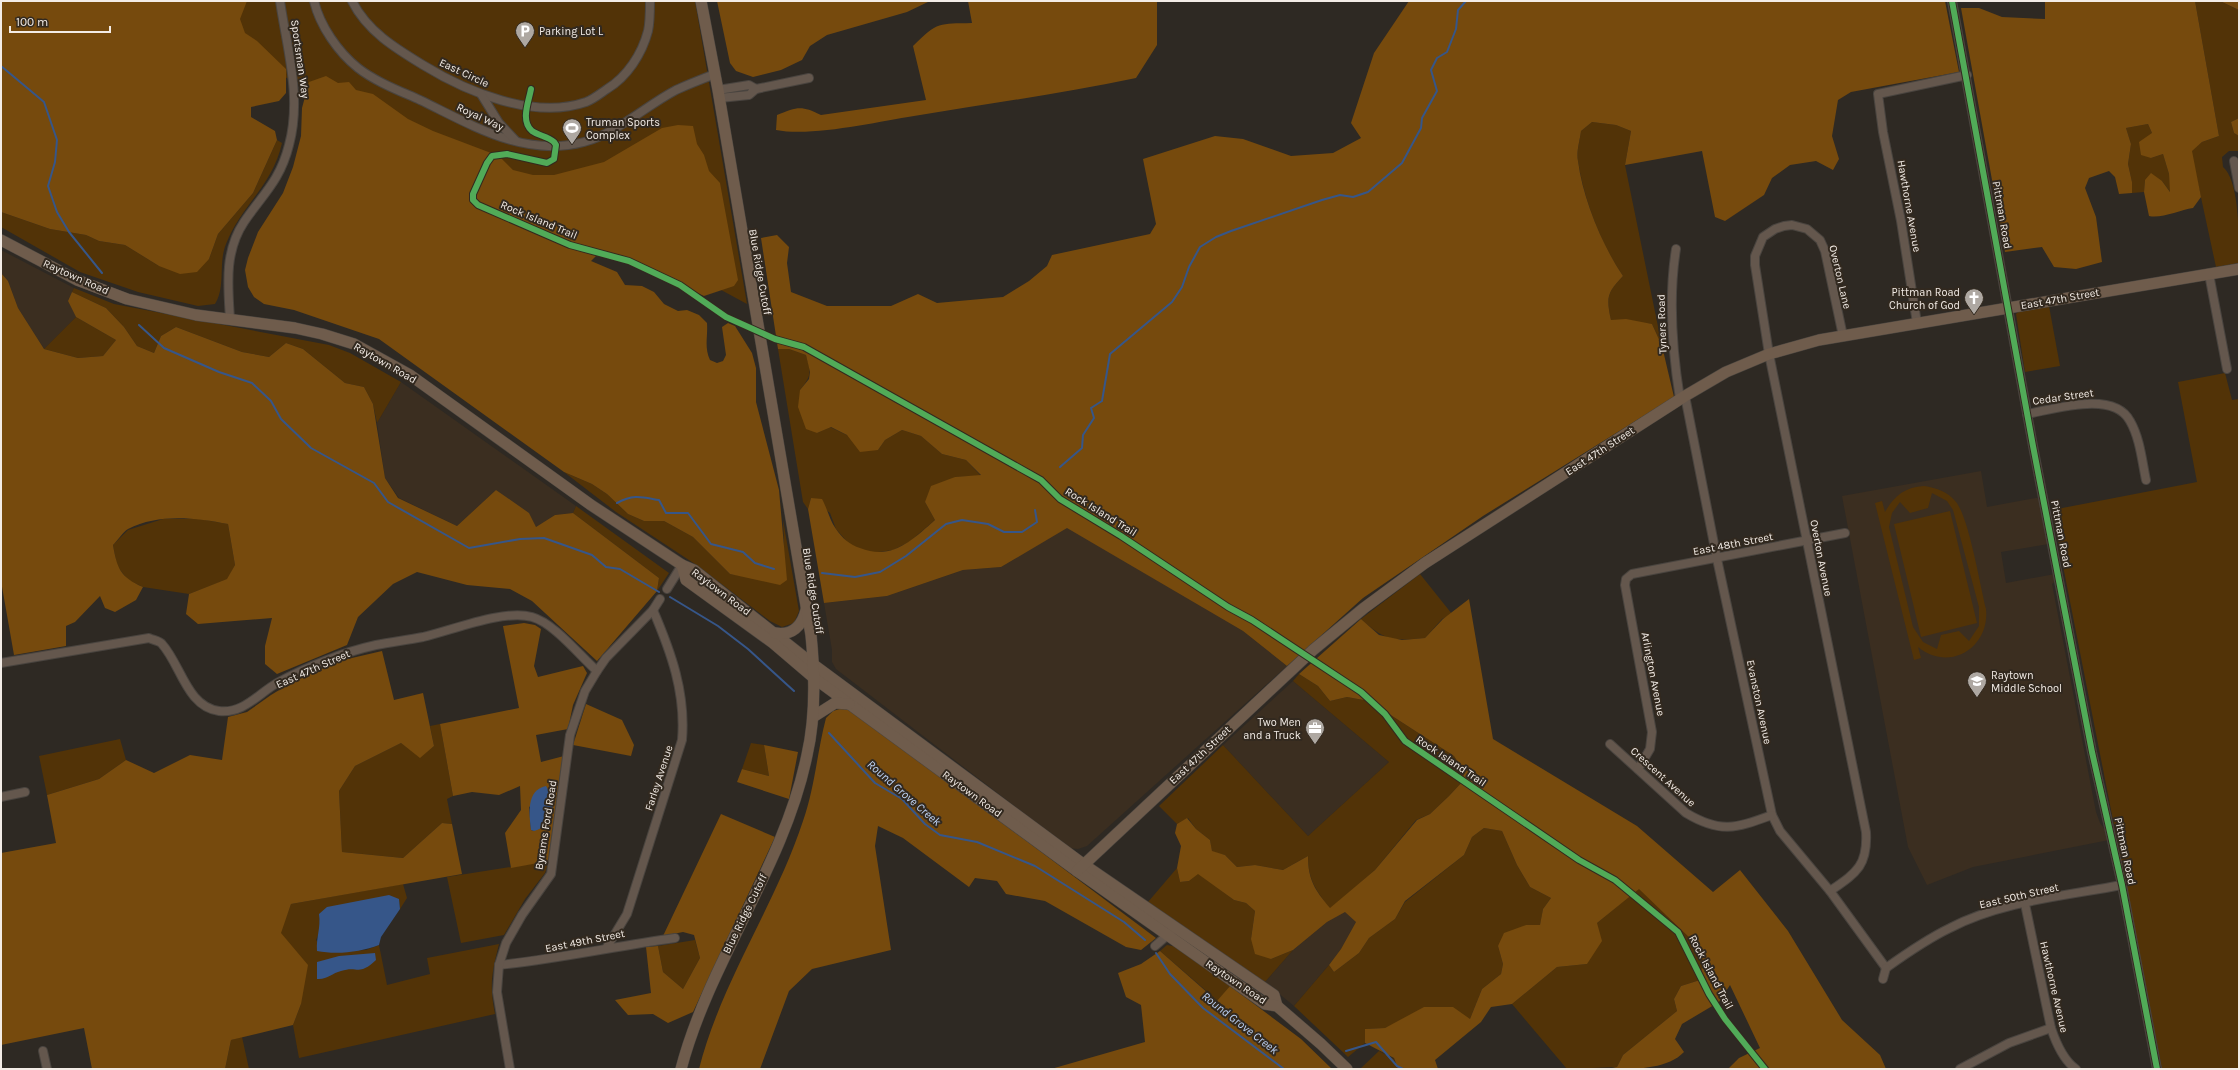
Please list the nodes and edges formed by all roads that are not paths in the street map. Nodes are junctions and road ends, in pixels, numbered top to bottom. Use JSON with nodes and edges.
{"nodes":[{"id":1,"x":280,"y":1,"type":"edge"},
{"id":2,"x":314,"y":1,"type":"edge"},
{"id":3,"x":352,"y":1,"type":"edge"},
{"id":4,"x":650,"y":1,"type":"edge"},
{"id":5,"x":701,"y":1,"type":"edge"},
{"id":6,"x":1952,"y":1,"type":"edge"},
{"id":7,"x":715,"y":74,"type":"junction"},
{"id":8,"x":1967,"y":75,"type":"junction"},
{"id":9,"x":809,"y":78,"type":"dead end"},
{"id":10,"x":481,"y":94,"type":"junction"},
{"id":11,"x":719,"y":94,"type":"junction"},
{"id":12,"x":516,"y":142,"type":"junction"},
{"id":13,"x":2234,"y":161,"type":"dead end"},
{"id":14,"x":2239,"y":188,"type":"edge"},
{"id":15,"x":1784,"y":226,"type":"joint"},
{"id":16,"x":1,"y":240,"type":"edge"},
{"id":17,"x":1676,"y":249,"type":"dead end"},
{"id":18,"x":2239,"y":269,"type":"edge"},
{"id":19,"x":2209,"y":274,"type":"junction"},
{"id":20,"x":2009,"y":307,"type":"junction"},
{"id":21,"x":230,"y":319,"type":"junction"},
{"id":22,"x":1917,"y":323,"type":"junction"},
{"id":23,"x":1843,"y":336,"type":"junction"},
{"id":24,"x":1769,"y":354,"type":"junction"},
{"id":25,"x":2227,"y":369,"type":"dead end"},
{"id":26,"x":1682,"y":397,"type":"junction"},
{"id":27,"x":2027,"y":414,"type":"junction"},
{"id":28,"x":2146,"y":480,"type":"dead end"},
{"id":29,"x":1845,"y":533,"type":"dead end"},
{"id":30,"x":1807,"y":541,"type":"junction"},
{"id":31,"x":1717,"y":559,"type":"junction"},
{"id":32,"x":682,"y":565,"type":"junction"},
{"id":33,"x":1626,"y":579,"type":"joint"},
{"id":34,"x":667,"y":589,"type":"dead end"},
{"id":35,"x":660,"y":599,"type":"dead end"},
{"id":36,"x":653,"y":610,"type":"junction"},
{"id":37,"x":806,"y":610,"type":"junction"},
{"id":38,"x":775,"y":633,"type":"junction"},
{"id":39,"x":1,"y":663,"type":"edge"},
{"id":40,"x":814,"y":665,"type":"junction"},
{"id":41,"x":597,"y":671,"type":"junction"},
{"id":42,"x":814,"y":678,"type":"junction"},
{"id":43,"x":849,"y":704,"type":"junction"},
{"id":44,"x":812,"y":718,"type":"junction"},
{"id":45,"x":1610,"y":744,"type":"dead end"},
{"id":46,"x":1638,"y":769,"type":"junction"},
{"id":47,"x":25,"y":792,"type":"dead end"},
{"id":48,"x":1,"y":796,"type":"edge"},
{"id":49,"x":1772,"y":815,"type":"junction"},
{"id":50,"x":1080,"y":868,"type":"junction"},
{"id":51,"x":2122,"y":886,"type":"junction"},
{"id":52,"x":1830,"y":891,"type":"junction"},
{"id":53,"x":2025,"y":904,"type":"junction"},
{"id":54,"x":1176,"y":927,"type":"junction"},
{"id":55,"x":1167,"y":935,"type":"junction"},
{"id":56,"x":676,"y":938,"type":"dead end"},
{"id":57,"x":1155,"y":946,"type":"dead end"},
{"id":58,"x":607,"y":947,"type":"junction"},
{"id":59,"x":499,"y":964,"type":"junction"},
{"id":60,"x":1886,"y":968,"type":"junction"},
{"id":61,"x":1883,"y":979,"type":"dead end"},
{"id":62,"x":1277,"y":1006,"type":"junction"},
{"id":63,"x":2051,"y":1028,"type":"junction"},
{"id":64,"x":43,"y":1051,"type":"dead end"},
{"id":65,"x":47,"y":1069,"type":"edge"},
{"id":66,"x":510,"y":1069,"type":"edge"},
{"id":67,"x":681,"y":1069,"type":"edge"},
{"id":68,"x":1347,"y":1069,"type":"edge"},
{"id":69,"x":1960,"y":1069,"type":"edge"},
{"id":70,"x":2076,"y":1069,"type":"edge"},
{"id":71,"x":2157,"y":1069,"type":"edge"}],
"edges":[{"from":1,"to":21,"type":"street","name":"Sportsman Way"},
{"from":2,"to":12,"type":"street","name":"Royal Way"},
{"from":3,"to":10,"type":"street","name":"East Circle"},
{"from":4,"to":10,"type":"street","name":"East Circle"},
{"from":5,"to":7,"type":"main road","name":"Blue Ridge Cutoff"},
{"from":6,"to":8,"type":"street","name":"Pittman Road"},
{"from":7,"to":11,"type":"main road","name":"Blue Ridge Cutoff"},
{"from":7,"to":12,"type":"street","name":"Royal Way"},
{"from":8,"to":20,"type":"street","name":"Pittman Road"},
{"from":8,"to":22,"type":"street","name":"Hawthorne Avenue"},
{"from":9,"to":11,"type":"street"},
{"from":10,"to":12,"type":"street"},
{"from":11,"to":37,"type":"main road","name":"Blue Ridge Cutoff"},
{"from":13,"to":14,"type":"street"},
{"from":15,"to":23,"type":"street","name":"Overton Lane"},
{"from":15,"to":24,"type":"street","name":"Overton Avenue"},
{"from":16,"to":21,"type":"main road","name":"Raytown Road"},
{"from":17,"to":26,"type":"street","name":"Tyners Road"},
{"from":18,"to":19,"type":"main road","name":"East 47th Street"},
{"from":19,"to":20,"type":"main road","name":"East 47th Street"},
{"from":19,"to":25,"type":"street"},
{"from":20,"to":22,"type":"main road","name":"East 47th Street"},
{"from":20,"to":27,"type":"street","name":"Pittman Road"},
{"from":21,"to":32,"type":"main road","name":"Raytown Road"},
{"from":22,"to":23,"type":"main road","name":"East 47th Street"},
{"from":23,"to":24,"type":"main road","name":"East 47th Street"},
{"from":24,"to":26,"type":"main road","name":"East 47th Street"},
{"from":24,"to":30,"type":"street","name":"Overton Avenue"},
{"from":26,"to":31,"type":"street","name":"Evanston Avenue"},
{"from":26,"to":50,"type":"main road","name":"East 47th Street"},
{"from":27,"to":28,"type":"street","name":"Cedar Street"},
{"from":27,"to":51,"type":"street","name":"Pittman Road"},
{"from":29,"to":30,"type":"street","name":"East 48th Street"},
{"from":30,"to":31,"type":"street","name":"East 48th Street"},
{"from":30,"to":52,"type":"street","name":"Overton Avenue"},
{"from":31,"to":33,"type":"street","name":"East 48th Street"},
{"from":31,"to":49,"type":"street","name":"Evanston Avenue"},
{"from":32,"to":34,"type":"street"},
{"from":32,"to":38,"type":"main road","name":"Raytown Road"},
{"from":32,"to":42,"type":"main road","name":"Raytown Road"},
{"from":33,"to":46,"type":"street","name":"Arlington Avenue"},
{"from":35,"to":36,"type":"street","name":"Byrams Ford Road"},
{"from":36,"to":41,"type":"street","name":"Byrams Ford Road"},
{"from":36,"to":58,"type":"street","name":"Farley Avenue"},
{"from":37,"to":38,"type":"main road"},
{"from":37,"to":40,"type":"main road","name":"Blue Ridge Cutoff"},
{"from":38,"to":40,"type":"main road","name":"Raytown Road"},
{"from":39,"to":41,"type":"street","name":"East 47th Street"},
{"from":40,"to":42,"type":"main road","name":"Blue Ridge Cutoff"},
{"from":40,"to":50,"type":"main road","name":"Raytown Road"},
{"from":41,"to":59,"type":"street","name":"Byrams Ford Road"},
{"from":42,"to":43,"type":"main road","name":"Raytown Road"},
{"from":42,"to":44,"type":"main road","name":"Blue Ridge Cutoff"},
{"from":43,"to":44,"type":"main road"},
{"from":43,"to":50,"type":"main road","name":"Raytown Road"},
{"from":44,"to":67,"type":"main road","name":"Blue Ridge Cutoff"},
{"from":45,"to":46,"type":"street","name":"Crescent Avenue"},
{"from":46,"to":49,"type":"street","name":"Crescent Avenue"},
{"from":47,"to":48,"type":"street"},
{"from":49,"to":52,"type":"street","name":"Evanston Avenue"},
{"from":50,"to":54,"type":"main road","name":"Raytown Road"},
{"from":50,"to":55,"type":"main road","name":"Raytown Road"},
{"from":51,"to":53,"type":"street","name":"East 50th Street"},
{"from":51,"to":71,"type":"street","name":"Pittman Road"},
{"from":52,"to":60,"type":"street","name":"Evanston Avenue"},
{"from":53,"to":60,"type":"street","name":"East 50th Street"},
{"from":53,"to":63,"type":"street","name":"Hawthorne Avenue"},
{"from":54,"to":55,"type":"street"},
{"from":54,"to":62,"type":"main road","name":"Raytown Road"},
{"from":55,"to":57,"type":"street"},
{"from":55,"to":62,"type":"main road","name":"Raytown Road"},
{"from":56,"to":58,"type":"street","name":"East 49th Street"},
{"from":58,"to":59,"type":"street","name":"East 49th Street"},
{"from":59,"to":66,"type":"street","name":"Byrams Ford Road"},
{"from":60,"to":61,"type":"street"},
{"from":62,"to":68,"type":"main road","name":"Raytown Road"},
{"from":63,"to":69,"type":"street"},
{"from":63,"to":70,"type":"street","name":"Hawthorne Avenue"},
{"from":64,"to":65,"type":"street"}]}
